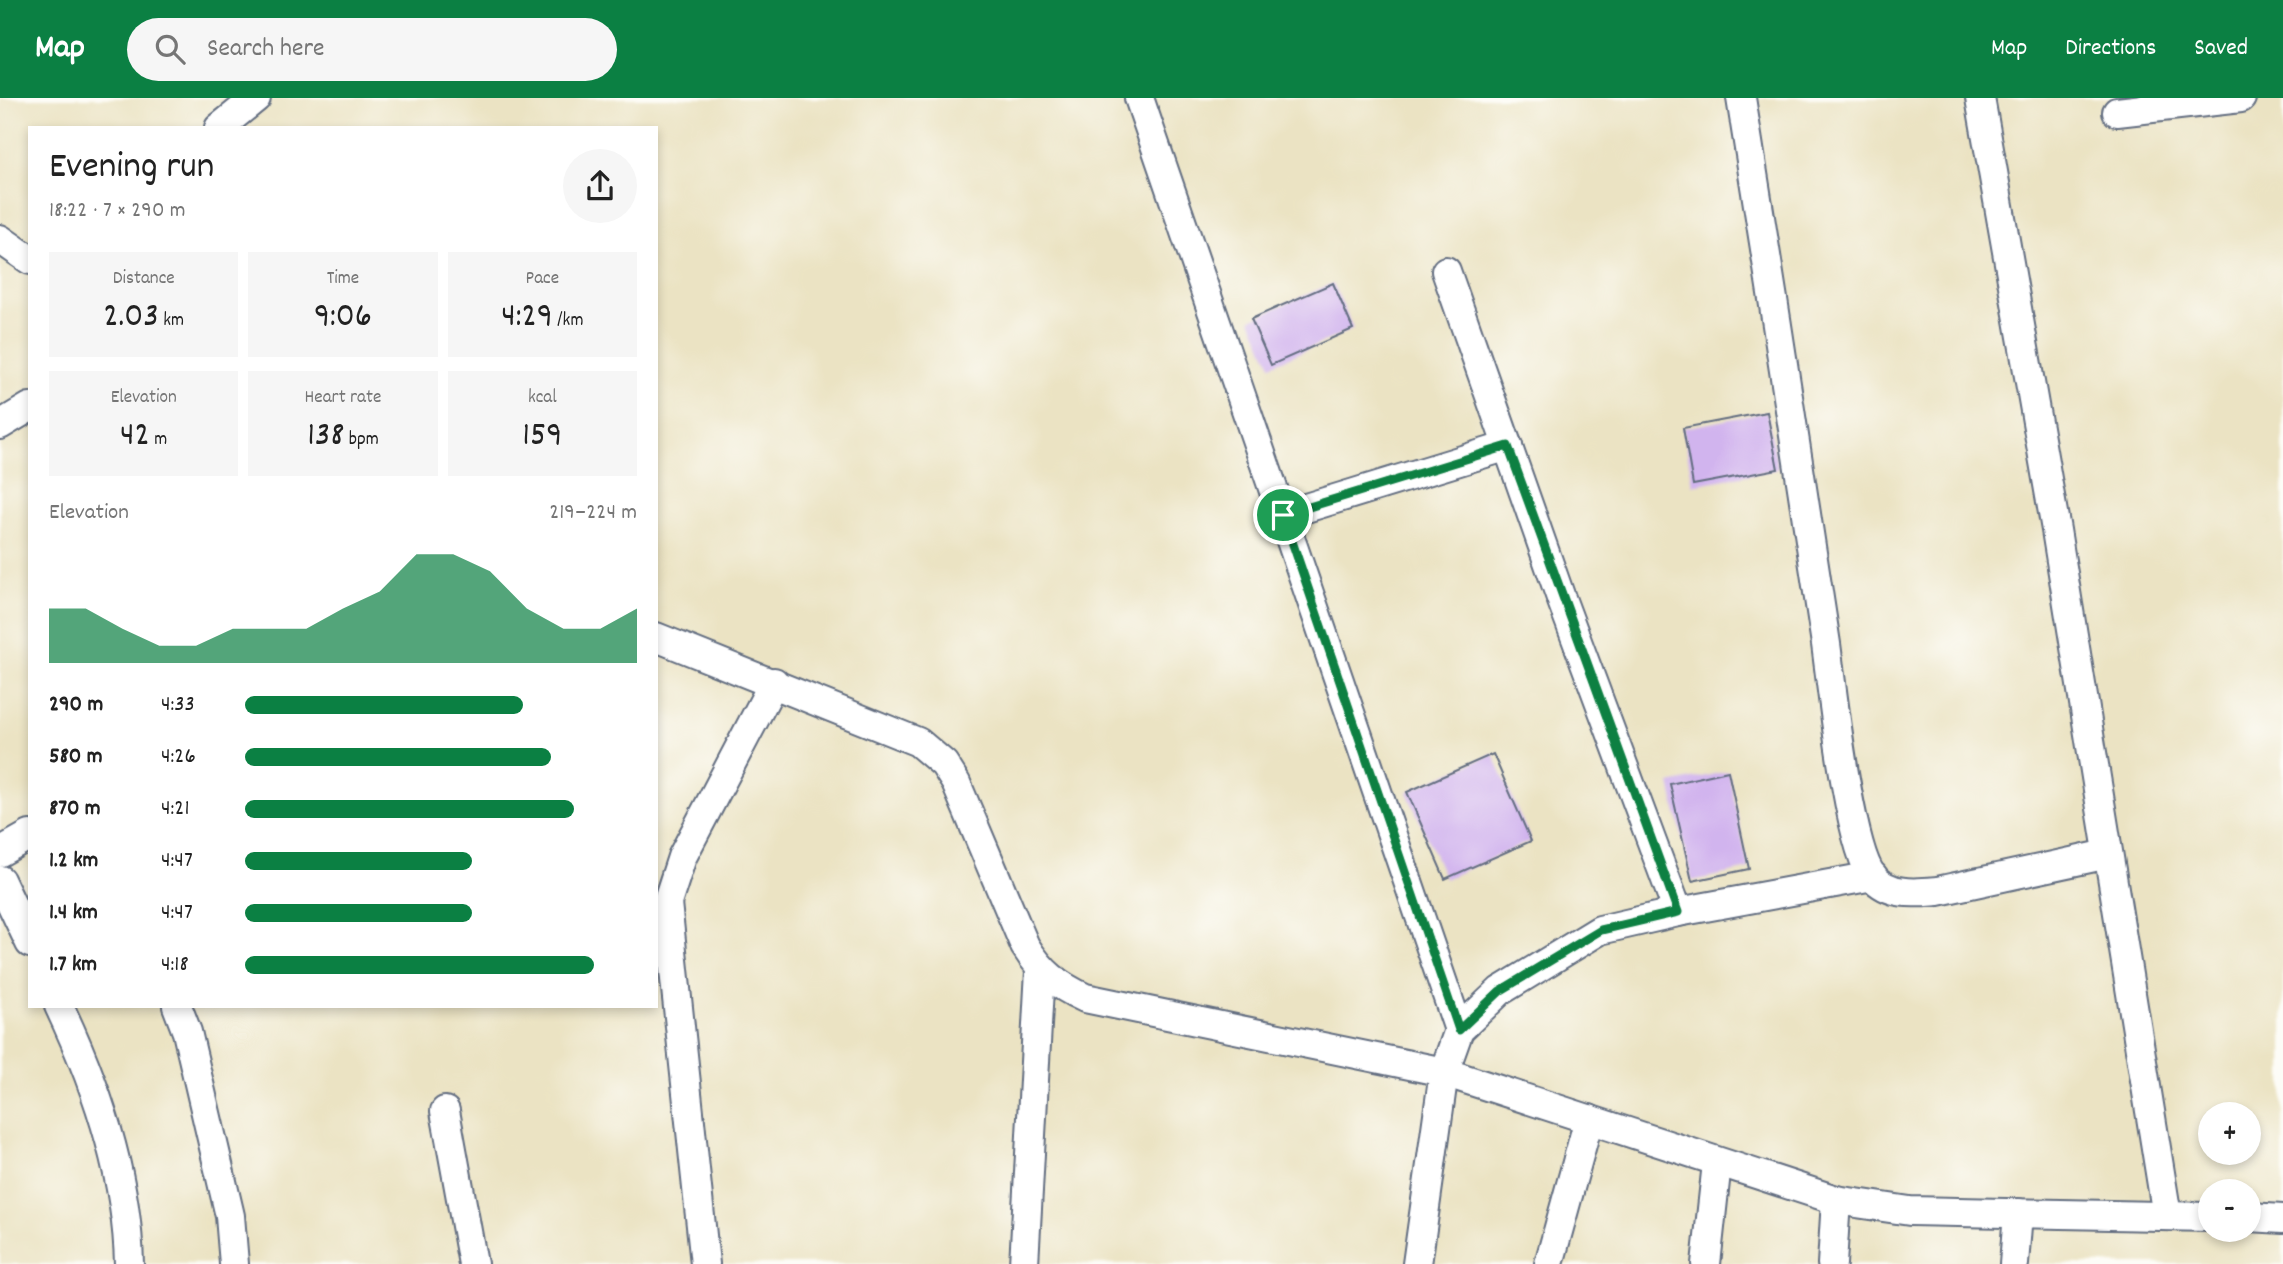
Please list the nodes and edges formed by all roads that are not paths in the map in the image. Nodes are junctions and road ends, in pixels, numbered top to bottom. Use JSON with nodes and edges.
{"nodes":[{"id":1,"x":256,"y":98,"type":"edge"},
{"id":2,"x":1139,"y":98,"type":"edge"},
{"id":3,"x":1741,"y":98,"type":"edge"},
{"id":4,"x":1980,"y":98,"type":"edge"},
{"id":5,"x":2227,"y":99,"type":"edge"},
{"id":6,"x":2117,"y":112,"type":"dead end"},
{"id":7,"x":221,"y":126,"type":"edge"},
{"id":8,"x":1446,"y":271,"type":"dead end"},
{"id":9,"x":28,"y":408,"type":"edge"},
{"id":10,"x":0,"y":425,"type":"edge"},
{"id":11,"x":1508,"y":446,"type":"junction"},
{"id":12,"x":1283,"y":515,"type":"junction"},
{"id":13,"x":658,"y":638,"type":"edge"},
{"id":14,"x":774,"y":682,"type":"junction"},
{"id":15,"x":28,"y":836,"type":"edge"},
{"id":16,"x":0,"y":852,"type":"edge"},
{"id":17,"x":2108,"y":854,"type":"junction"},
{"id":18,"x":1873,"y":876,"type":"junction"},
{"id":19,"x":0,"y":880,"type":"edge"},
{"id":20,"x":1678,"y":912,"type":"junction"},
{"id":21,"x":28,"y":939,"type":"edge"},
{"id":22,"x":1040,"y":970,"type":"junction"},
{"id":23,"x":61,"y":1008,"type":"edge"},
{"id":24,"x":178,"y":1008,"type":"edge"},
{"id":25,"x":1459,"y":1030,"type":"junction"},
{"id":26,"x":1444,"y":1072,"type":"junction"},
{"id":27,"x":445,"y":1111,"type":"dead end"},
{"id":28,"x":1589,"y":1119,"type":"junction"},
{"id":29,"x":1717,"y":1163,"type":"junction"},
{"id":30,"x":1836,"y":1200,"type":"junction"},
{"id":31,"x":2018,"y":1213,"type":"junction"},
{"id":32,"x":2167,"y":1216,"type":"junction"},
{"id":33,"x":2198,"y":1217,"type":"edge"},
{"id":34,"x":2261,"y":1218,"type":"edge"},
{"id":35,"x":2283,"y":1219,"type":"edge"},
{"id":36,"x":129,"y":1264,"type":"edge"},
{"id":37,"x":234,"y":1264,"type":"edge"},
{"id":38,"x":473,"y":1264,"type":"edge"},
{"id":39,"x":705,"y":1264,"type":"edge"},
{"id":40,"x":1024,"y":1264,"type":"edge"},
{"id":41,"x":1417,"y":1264,"type":"edge"},
{"id":42,"x":1549,"y":1264,"type":"edge"},
{"id":43,"x":1706,"y":1264,"type":"edge"},
{"id":44,"x":1832,"y":1264,"type":"edge"},
{"id":45,"x":2014,"y":1264,"type":"edge"}],
"edges":[{"from":1,"to":7,"type":"street"},
{"from":2,"to":12,"type":"street"},
{"from":3,"to":18,"type":"street"},
{"from":4,"to":17,"type":"street"},
{"from":5,"to":6,"type":"street"},
{"from":8,"to":11,"type":"street"},
{"from":9,"to":10,"type":"street"},
{"from":11,"to":12,"type":"street"},
{"from":11,"to":20,"type":"street"},
{"from":12,"to":25,"type":"street"},
{"from":13,"to":14,"type":"street"},
{"from":14,"to":22,"type":"street"},
{"from":14,"to":39,"type":"street"},
{"from":15,"to":16,"type":"street"},
{"from":17,"to":18,"type":"street"},
{"from":17,"to":32,"type":"street"},
{"from":18,"to":20,"type":"street"},
{"from":19,"to":21,"type":"street"},
{"from":20,"to":25,"type":"street"},
{"from":22,"to":26,"type":"street"},
{"from":22,"to":40,"type":"street"},
{"from":23,"to":36,"type":"street"},
{"from":24,"to":37,"type":"street"},
{"from":25,"to":26,"type":"street"},
{"from":26,"to":28,"type":"street"},
{"from":26,"to":41,"type":"street"},
{"from":27,"to":38,"type":"street"},
{"from":28,"to":29,"type":"street"},
{"from":28,"to":42,"type":"street"},
{"from":29,"to":30,"type":"street"},
{"from":29,"to":43,"type":"street"},
{"from":30,"to":31,"type":"street"},
{"from":30,"to":44,"type":"street"},
{"from":31,"to":32,"type":"street"},
{"from":31,"to":45,"type":"street"},
{"from":32,"to":33,"type":"street"},
{"from":34,"to":35,"type":"street"}]}
